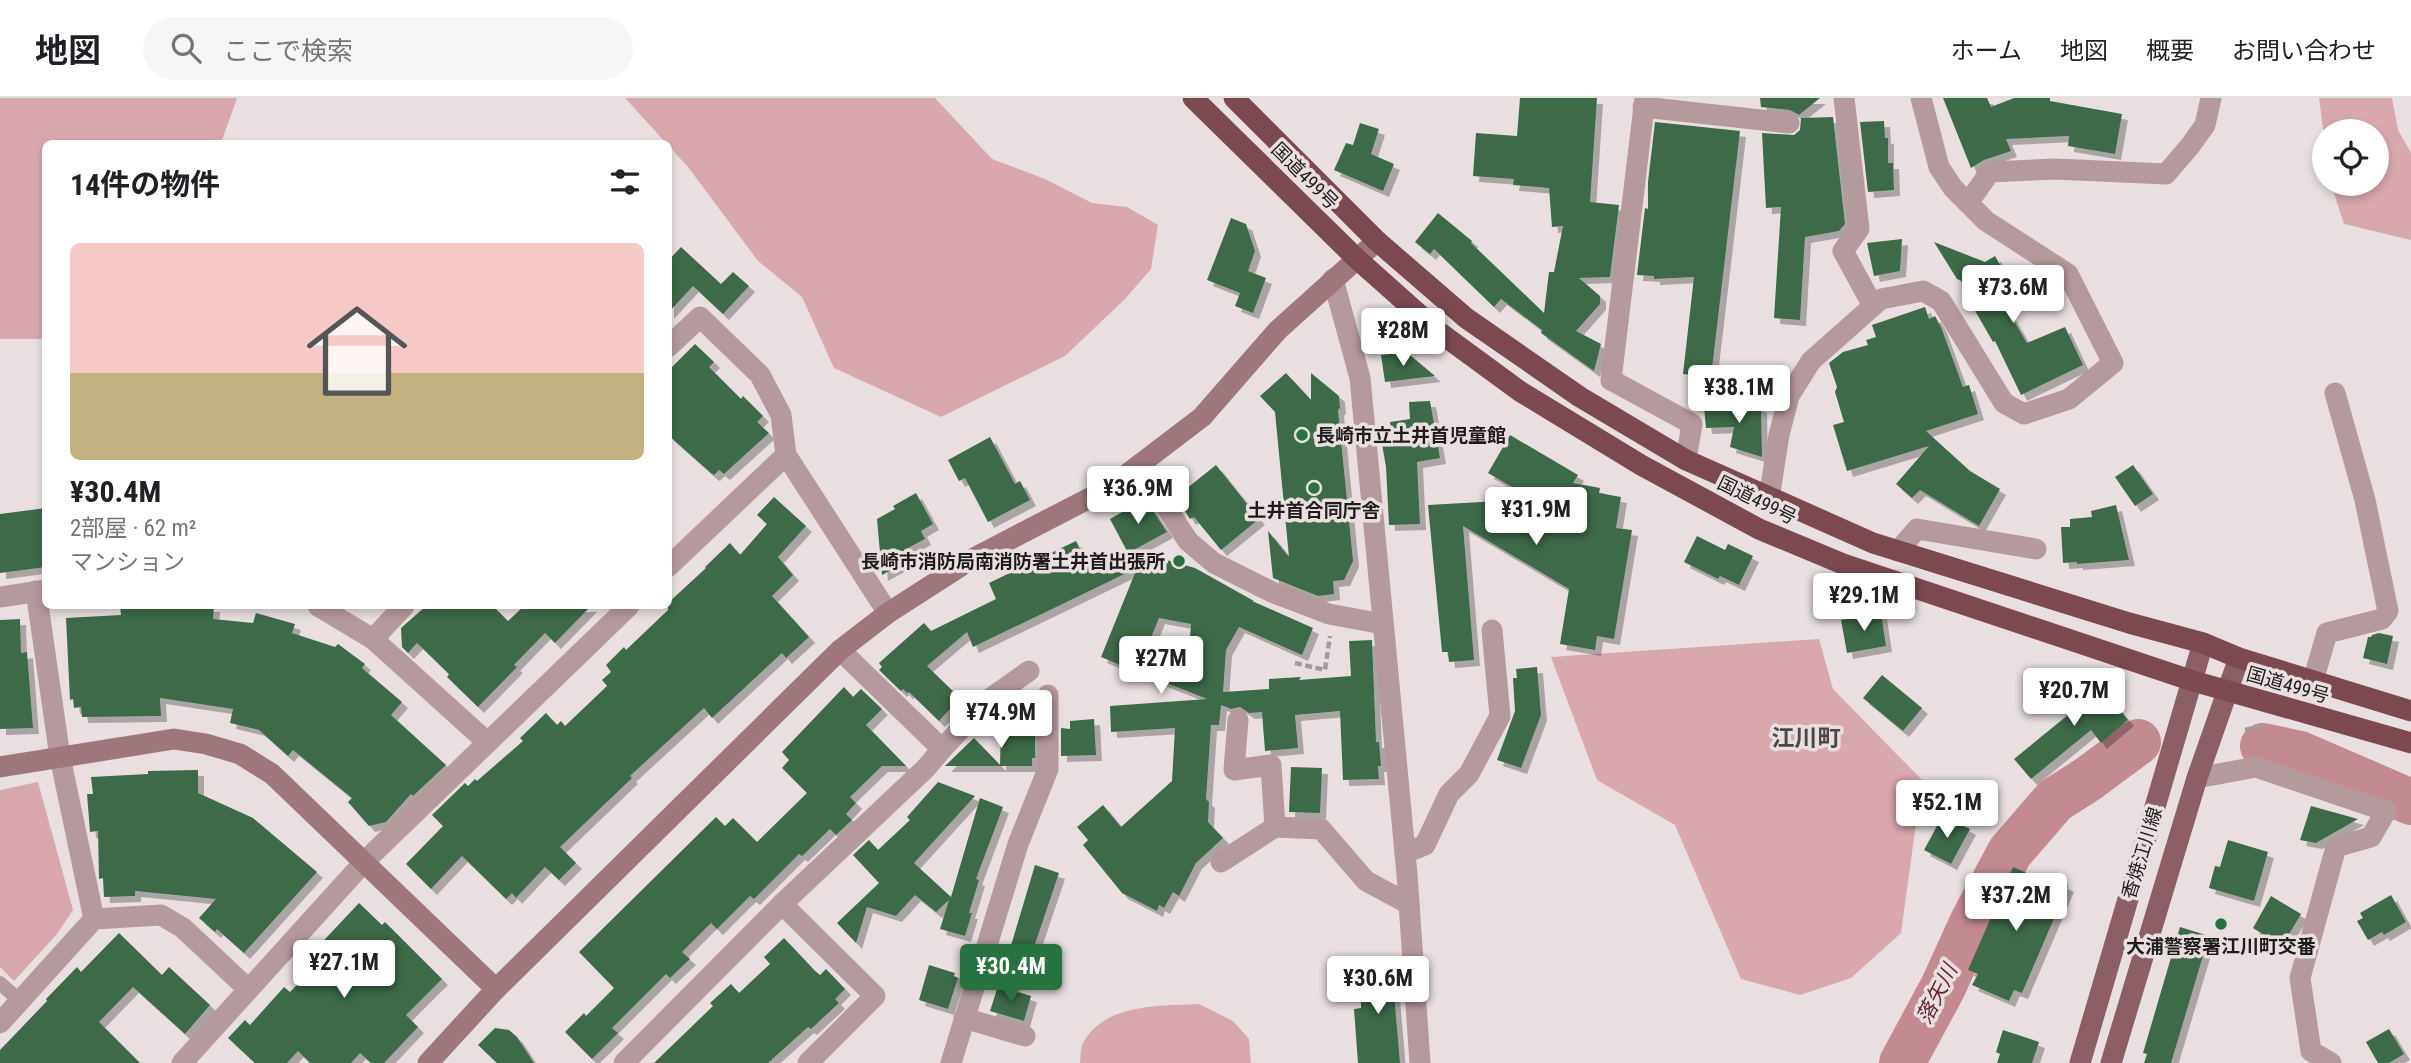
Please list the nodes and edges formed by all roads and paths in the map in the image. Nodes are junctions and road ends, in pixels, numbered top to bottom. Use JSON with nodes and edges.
{"nodes":[{"id":1,"x":1194,"y":98,"type":"edge"},
{"id":2,"x":1234,"y":98,"type":"edge"},
{"id":3,"x":1844,"y":98,"type":"edge"},
{"id":4,"x":1921,"y":98,"type":"edge"},
{"id":5,"x":2211,"y":98,"type":"edge"},
{"id":6,"x":1644,"y":102,"type":"edge"},
{"id":7,"x":1789,"y":123,"type":"dead end"},
{"id":8,"x":1968,"y":203,"type":"junction"},
{"id":9,"x":1377,"y":241,"type":"junction"},
{"id":10,"x":1357,"y":259,"type":"junction"},
{"id":11,"x":1333,"y":279,"type":"junction"},
{"id":12,"x":1873,"y":306,"type":"junction"},
{"id":13,"x":672,"y":337,"type":"edge"},
{"id":14,"x":2335,"y":393,"type":"dead end"},
{"id":15,"x":786,"y":455,"type":"junction"},
{"id":16,"x":1686,"y":460,"type":"junction"},
{"id":17,"x":1139,"y":465,"type":"junction"},
{"id":18,"x":1769,"y":498,"type":"junction"},
{"id":19,"x":2036,"y":549,"type":"dead end"},
{"id":20,"x":1898,"y":551,"type":"junction"},
{"id":21,"x":672,"y":563,"type":"edge"},
{"id":22,"x":41,"y":591,"type":"edge"},
{"id":23,"x":0,"y":597,"type":"edge"},
{"id":24,"x":43,"y":609,"type":"edge"},
{"id":25,"x":323,"y":609,"type":"edge"},
{"id":26,"x":401,"y":609,"type":"edge"},
{"id":27,"x":626,"y":609,"type":"edge"},
{"id":28,"x":888,"y":613,"type":"junction"},
{"id":29,"x":1334,"y":614,"type":"junction"},
{"id":30,"x":1383,"y":624,"type":"junction"},
{"id":31,"x":1492,"y":630,"type":"dead end"},
{"id":32,"x":373,"y":639,"type":"junction"},
{"id":33,"x":2203,"y":643,"type":"junction"},
{"id":34,"x":840,"y":650,"type":"junction"},
{"id":35,"x":2239,"y":658,"type":"junction"},
{"id":36,"x":1295,"y":663,"type":"dead end"},
{"id":37,"x":1029,"y":671,"type":"dead end"},
{"id":38,"x":2193,"y":681,"type":"junction"},
{"id":39,"x":2313,"y":681,"type":"junction"},
{"id":40,"x":2227,"y":691,"type":"junction"},
{"id":41,"x":1048,"y":695,"type":"dead end"},
{"id":42,"x":2411,"y":711,"type":"edge"},
{"id":43,"x":1238,"y":720,"type":"dead end"},
{"id":44,"x":487,"y":742,"type":"junction"},
{"id":45,"x":2411,"y":743,"type":"edge"},
{"id":46,"x":942,"y":749,"type":"junction"},
{"id":47,"x":60,"y":757,"type":"junction"},
{"id":48,"x":0,"y":767,"type":"edge"},
{"id":49,"x":2197,"y":778,"type":"junction"},
{"id":50,"x":1275,"y":827,"type":"junction"},
{"id":51,"x":1405,"y":853,"type":"junction"},
{"id":52,"x":365,"y":861,"type":"junction"},
{"id":53,"x":1221,"y":862,"type":"dead end"},
{"id":54,"x":782,"y":904,"type":"junction"},
{"id":55,"x":1409,"y":904,"type":"junction"},
{"id":56,"x":94,"y":919,"type":"junction"},
{"id":57,"x":0,"y":983,"type":"edge"},
{"id":58,"x":248,"y":989,"type":"junction"},
{"id":59,"x":496,"y":989,"type":"junction"},
{"id":60,"x":20,"y":1001,"type":"junction"},
{"id":61,"x":964,"y":1018,"type":"junction"},
{"id":62,"x":0,"y":1023,"type":"edge"},
{"id":63,"x":1025,"y":1036,"type":"dead end"},
{"id":64,"x":183,"y":1063,"type":"edge"},
{"id":65,"x":428,"y":1063,"type":"edge"},
{"id":66,"x":624,"y":1063,"type":"edge"},
{"id":67,"x":808,"y":1063,"type":"edge"},
{"id":68,"x":951,"y":1063,"type":"edge"},
{"id":69,"x":1420,"y":1063,"type":"edge"},
{"id":70,"x":2080,"y":1063,"type":"edge"},
{"id":71,"x":2111,"y":1063,"type":"edge"},
{"id":72,"x":2331,"y":1063,"type":"edge"}],
"edges":[{"from":1,"to":10,"type":"highway","name":"国道499号"},
{"from":2,"to":9,"type":"highway","name":"国道499号"},
{"from":3,"to":12,"type":"street"},
{"from":4,"to":8,"type":"street"},
{"from":5,"to":8,"type":"street"},
{"from":6,"to":7,"type":"street"},
{"from":6,"to":16,"type":"street"},
{"from":8,"to":12,"type":"street"},
{"from":9,"to":10,"type":"street"},
{"from":9,"to":16,"type":"highway","name":"国道499号"},
{"from":10,"to":11,"type":"street"},
{"from":10,"to":38,"type":"highway","name":"国道499号"},
{"from":11,"to":17,"type":"street"},
{"from":11,"to":30,"type":"street"},
{"from":12,"to":18,"type":"street"},
{"from":13,"to":15,"type":"street"},
{"from":14,"to":39,"type":"street"},
{"from":15,"to":21,"type":"street"},
{"from":15,"to":28,"type":"street"},
{"from":16,"to":18,"type":"highway","name":"国道499号"},
{"from":17,"to":28,"type":"street"},
{"from":17,"to":29,"type":"street"},
{"from":18,"to":20,"type":"highway","name":"国道499号"},
{"from":19,"to":20,"type":"street"},
{"from":20,"to":33,"type":"highway","name":"国道499号"},
{"from":22,"to":23,"type":"street"},
{"from":24,"to":47,"type":"street"},
{"from":25,"to":32,"type":"street"},
{"from":26,"to":32,"type":"street"},
{"from":27,"to":44,"type":"street"},
{"from":28,"to":34,"type":"street"},
{"from":29,"to":30,"type":"street"},
{"from":29,"to":36,"type":"path"},
{"from":30,"to":51,"type":"street"},
{"from":31,"to":51,"type":"street"},
{"from":32,"to":44,"type":"street"},
{"from":33,"to":35,"type":"highway","name":"国道499号"},
{"from":33,"to":38,"type":"main road","name":"香焼江川線"},
{"from":34,"to":46,"type":"street"},
{"from":34,"to":59,"type":"street"},
{"from":35,"to":39,"type":"highway","name":"国道499号"},
{"from":35,"to":40,"type":"main road","name":"香焼江川線"},
{"from":37,"to":46,"type":"street"},
{"from":38,"to":40,"type":"highway","name":"国道499号"},
{"from":38,"to":70,"type":"main road","name":"香焼江川線"},
{"from":39,"to":42,"type":"highway","name":"国道499号"},
{"from":40,"to":45,"type":"highway","name":"国道499号"},
{"from":40,"to":49,"type":"main road","name":"香焼江川線"},
{"from":41,"to":61,"type":"street"},
{"from":43,"to":50,"type":"street"},
{"from":44,"to":52,"type":"street"},
{"from":46,"to":54,"type":"street"},
{"from":47,"to":48,"type":"street"},
{"from":47,"to":52,"type":"street"},
{"from":47,"to":56,"type":"street"},
{"from":49,"to":71,"type":"main road","name":"香焼江川線"},
{"from":49,"to":72,"type":"street"},
{"from":50,"to":53,"type":"street"},
{"from":50,"to":55,"type":"street"},
{"from":51,"to":55,"type":"street"},
{"from":52,"to":58,"type":"street"},
{"from":52,"to":59,"type":"street"},
{"from":54,"to":66,"type":"street"},
{"from":54,"to":67,"type":"street"},
{"from":55,"to":69,"type":"street"},
{"from":56,"to":58,"type":"street"},
{"from":56,"to":60,"type":"street"},
{"from":57,"to":60,"type":"lane"},
{"from":58,"to":64,"type":"street"},
{"from":59,"to":65,"type":"street"},
{"from":60,"to":62,"type":"street"},
{"from":61,"to":63,"type":"street"},
{"from":61,"to":68,"type":"street"}]}
